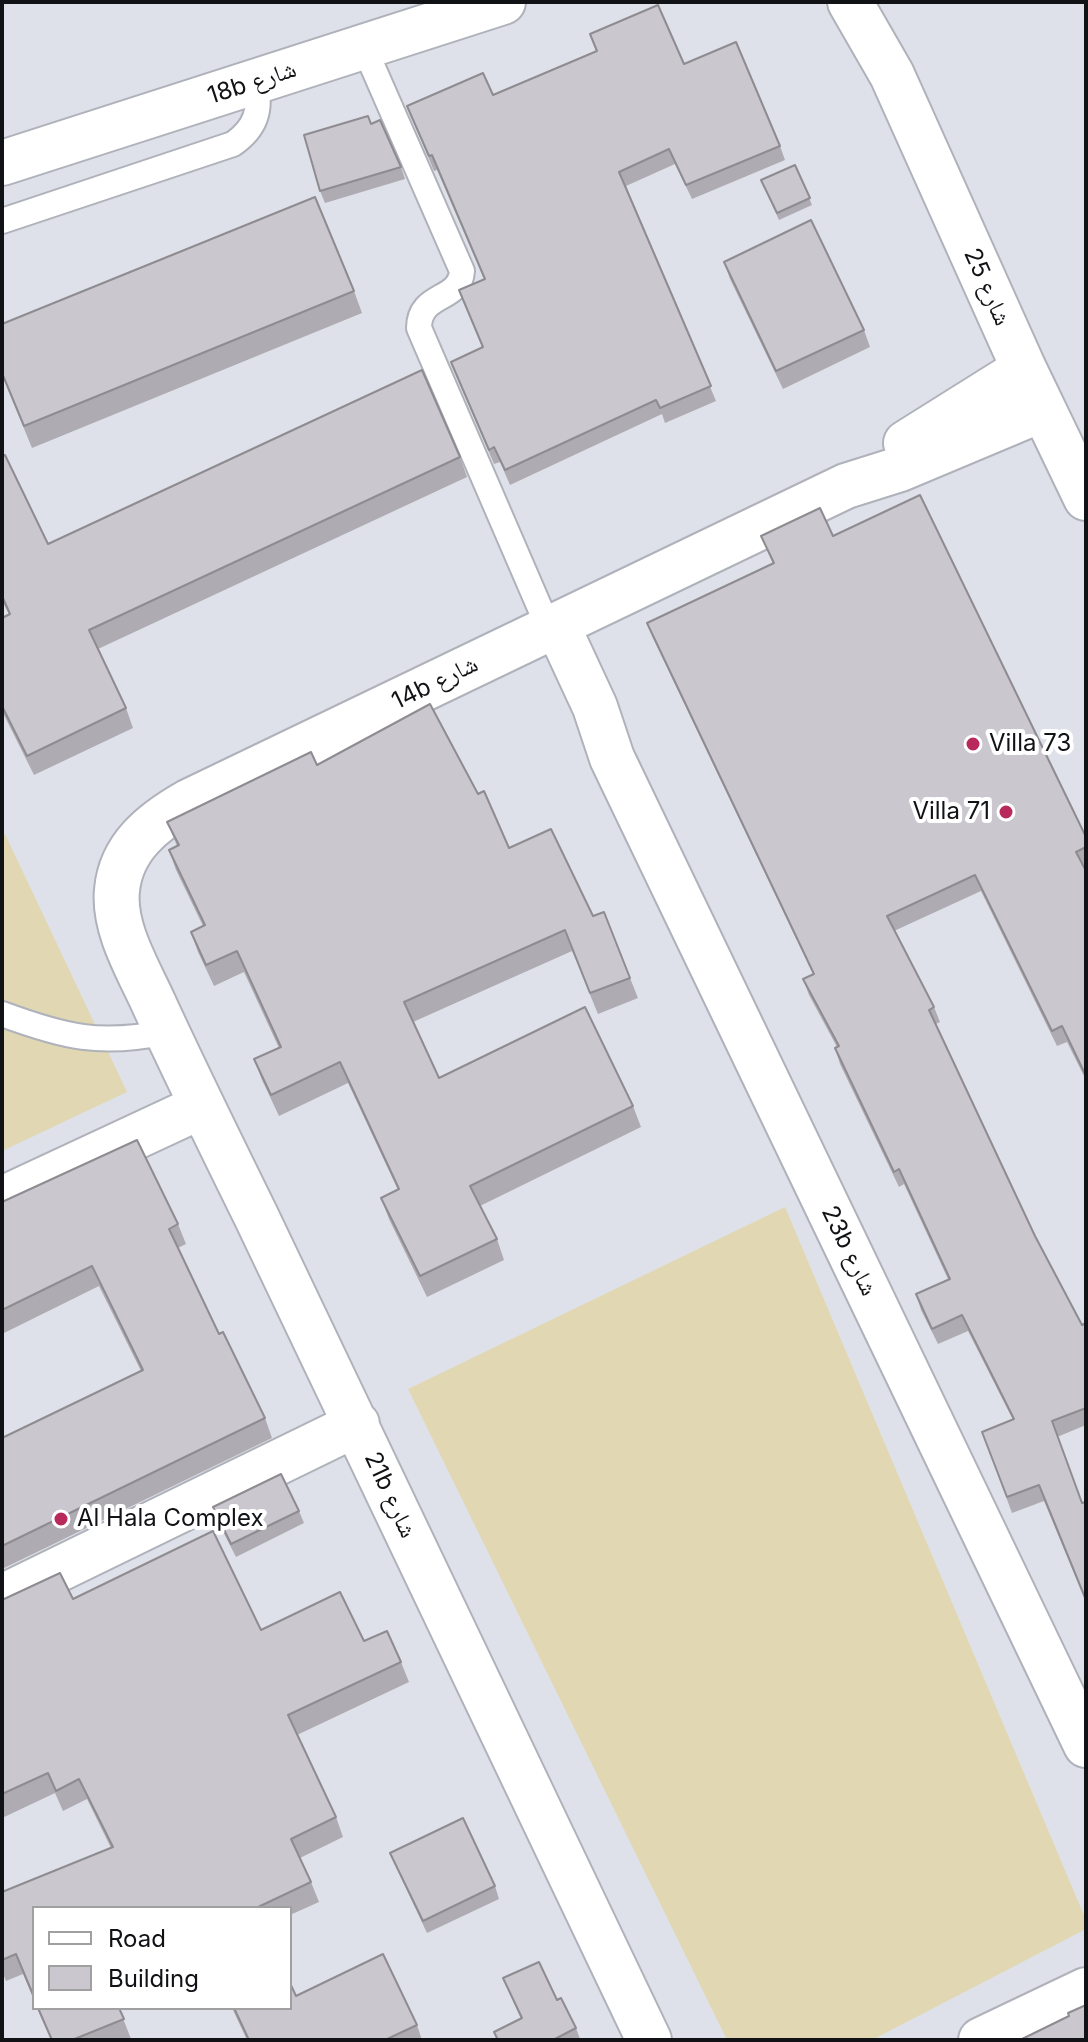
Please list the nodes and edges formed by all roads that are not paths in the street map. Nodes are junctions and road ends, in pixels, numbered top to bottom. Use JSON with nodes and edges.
{"nodes":[{"id":1,"x":503,"y":2,"type":"edge"},
{"id":2,"x":850,"y":2,"type":"edge"},
{"id":3,"x":878,"y":2,"type":"edge"},
{"id":4,"x":364,"y":47,"type":"junction"},
{"id":5,"x":892,"y":75,"type":"junction"},
{"id":6,"x":255,"y":82,"type":"junction"},
{"id":7,"x":2,"y":163,"type":"edge"},
{"id":8,"x":2,"y":221,"type":"edge"},
{"id":9,"x":1024,"y":369,"type":"junction"},
{"id":10,"x":1043,"y":409,"type":"junction"},
{"id":11,"x":846,"y":486,"type":"junction"},
{"id":12,"x":1086,"y":498,"type":"edge"},
{"id":13,"x":542,"y":632,"type":"junction"},
{"id":14,"x":130,"y":950,"type":"joint"},
{"id":15,"x":2,"y":1014,"type":"edge"},
{"id":16,"x":167,"y":1032,"type":"junction"},
{"id":17,"x":202,"y":1106,"type":"junction"},
{"id":18,"x":2,"y":1199,"type":"edge"},
{"id":19,"x":357,"y":1424,"type":"junction"},
{"id":20,"x":2,"y":1597,"type":"edge"},
{"id":21,"x":1086,"y":1745,"type":"edge"},
{"id":22,"x":1086,"y":1990,"type":"edge"},
{"id":23,"x":649,"y":2040,"type":"edge"},
{"id":24,"x":981,"y":2040,"type":"edge"}],
"edges":[{"from":1,"to":4,"type":"street","name":"18b شارع"},
{"from":2,"to":5,"type":"street","name":"شارع 25"},
{"from":3,"to":5,"type":"street","name":"شارع 25"},
{"from":4,"to":6,"type":"street","name":"18b شارع"},
{"from":4,"to":13,"type":"lane"},
{"from":5,"to":9,"type":"street","name":"شارع 25"},
{"from":6,"to":7,"type":"street","name":"18b شارع"},
{"from":6,"to":8,"type":"lane"},
{"from":9,"to":10,"type":"street","name":"شارع 25"},
{"from":9,"to":11,"type":"street","name":"14b شارع"},
{"from":10,"to":11,"type":"street","name":"14b شارع"},
{"from":10,"to":12,"type":"street","name":"شارع 25"},
{"from":11,"to":13,"type":"street","name":"14b شارع"},
{"from":13,"to":14,"type":"street","name":"14b شارع"},
{"from":13,"to":21,"type":"street","name":"23b شارع"},
{"from":14,"to":16,"type":"street","name":"21b شارع"},
{"from":15,"to":16,"type":"lane"},
{"from":16,"to":17,"type":"street","name":"21b شارع"},
{"from":17,"to":18,"type":"street"},
{"from":17,"to":19,"type":"street","name":"21b شارع"},
{"from":19,"to":20,"type":"street"},
{"from":19,"to":23,"type":"street","name":"21b شارع"},
{"from":22,"to":24,"type":"street"}]}
